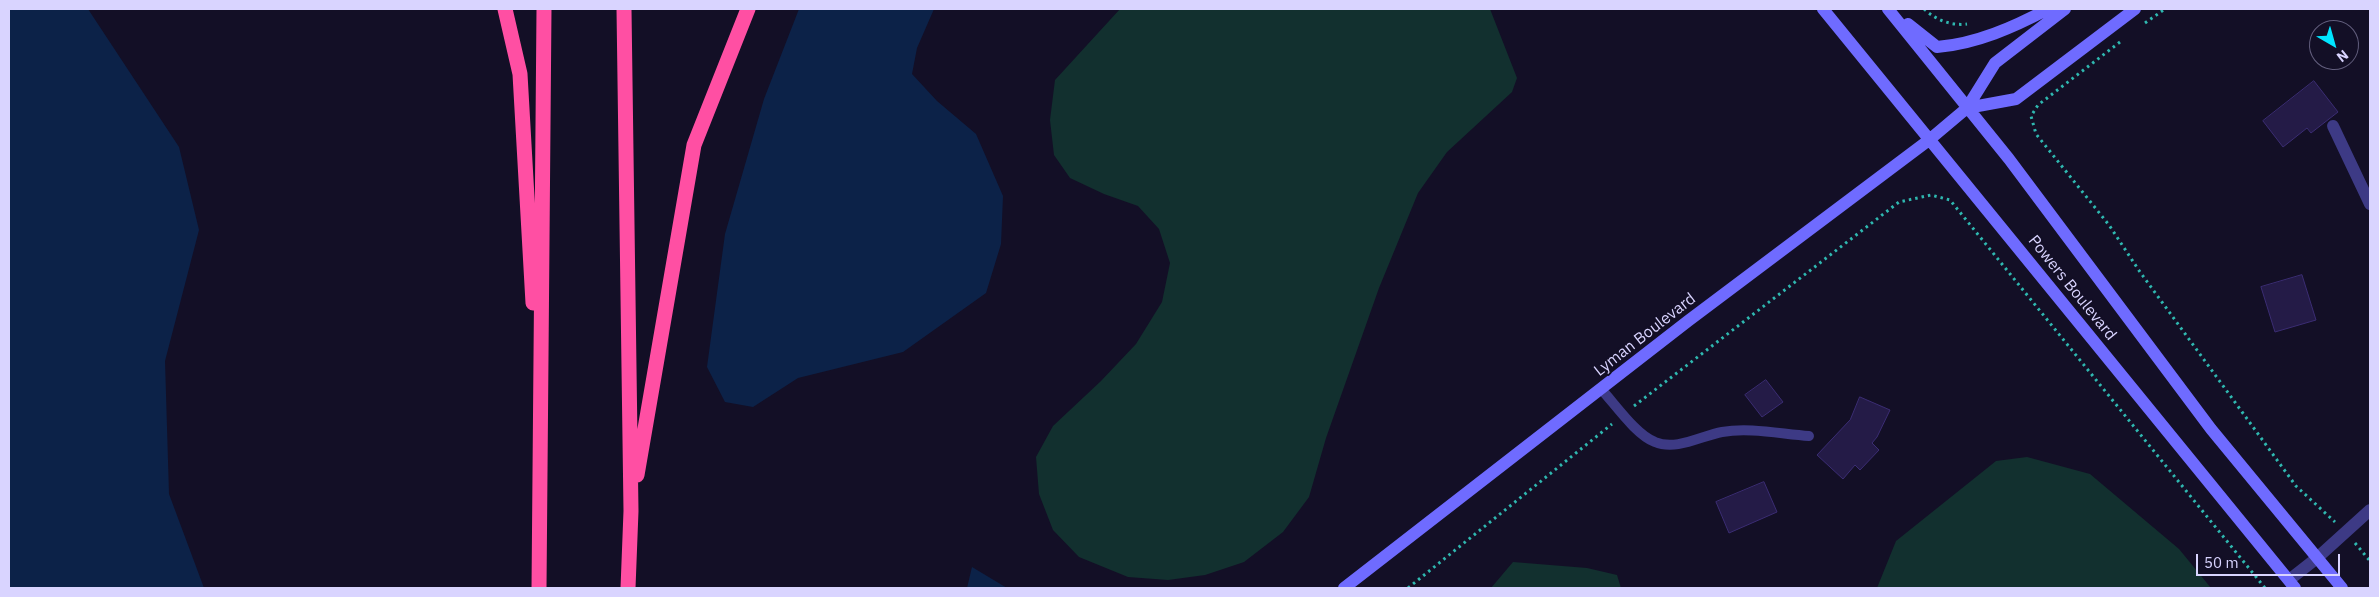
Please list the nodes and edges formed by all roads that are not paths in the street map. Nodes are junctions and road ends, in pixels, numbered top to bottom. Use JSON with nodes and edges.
{"nodes":[{"id":1,"x":505,"y":9,"type":"edge"},
{"id":2,"x":544,"y":9,"type":"edge"},
{"id":3,"x":624,"y":9,"type":"edge"},
{"id":4,"x":748,"y":9,"type":"edge"},
{"id":5,"x":1823,"y":9,"type":"edge"},
{"id":6,"x":1890,"y":9,"type":"edge"},
{"id":7,"x":2048,"y":9,"type":"edge"},
{"id":8,"x":2065,"y":9,"type":"edge"},
{"id":9,"x":2135,"y":9,"type":"edge"},
{"id":10,"x":1967,"y":108,"type":"junction"},
{"id":11,"x":2333,"y":126,"type":"dead end"},
{"id":12,"x":1929,"y":140,"type":"junction"},
{"id":13,"x":2370,"y":204,"type":"edge"},
{"id":14,"x":1601,"y":389,"type":"junction"},
{"id":15,"x":1809,"y":436,"type":"dead end"},
{"id":16,"x":631,"y":511,"type":"junction"},
{"id":17,"x":2369,"y":514,"type":"edge"},
{"id":18,"x":541,"y":542,"type":"junction"},
{"id":19,"x":2317,"y":558,"type":"junction"},
{"id":20,"x":2292,"y":584,"type":"edge"},
{"id":21,"x":539,"y":588,"type":"edge"},
{"id":22,"x":628,"y":588,"type":"edge"},
{"id":23,"x":1344,"y":588,"type":"edge"},
{"id":24,"x":2342,"y":588,"type":"edge"}],
"edges":[{"from":1,"to":18,"type":"highway"},
{"from":2,"to":18,"type":"highway"},
{"from":3,"to":16,"type":"highway"},
{"from":4,"to":16,"type":"highway"},
{"from":5,"to":12,"type":"main road","name":"Powers Boulevard"},
{"from":6,"to":7,"type":"main road"},
{"from":6,"to":10,"type":"main road","name":"Powers Boulevard"},
{"from":8,"to":10,"type":"main road","name":"Lyman Boulevard"},
{"from":9,"to":10,"type":"main road","name":"Lyman Boulevard"},
{"from":10,"to":12,"type":"main road","name":"Lyman Boulevard"},
{"from":10,"to":19,"type":"main road","name":"Powers Boulevard"},
{"from":11,"to":13,"type":"street"},
{"from":12,"to":14,"type":"main road","name":"Lyman Boulevard"},
{"from":12,"to":20,"type":"main road","name":"Powers Boulevard"},
{"from":14,"to":15,"type":"lane"},
{"from":14,"to":23,"type":"main road","name":"Lyman Boulevard"},
{"from":16,"to":22,"type":"highway"},
{"from":17,"to":19,"type":"street"},
{"from":18,"to":21,"type":"highway"},
{"from":19,"to":20,"type":"street"},
{"from":19,"to":24,"type":"main road","name":"Powers Boulevard"}]}
